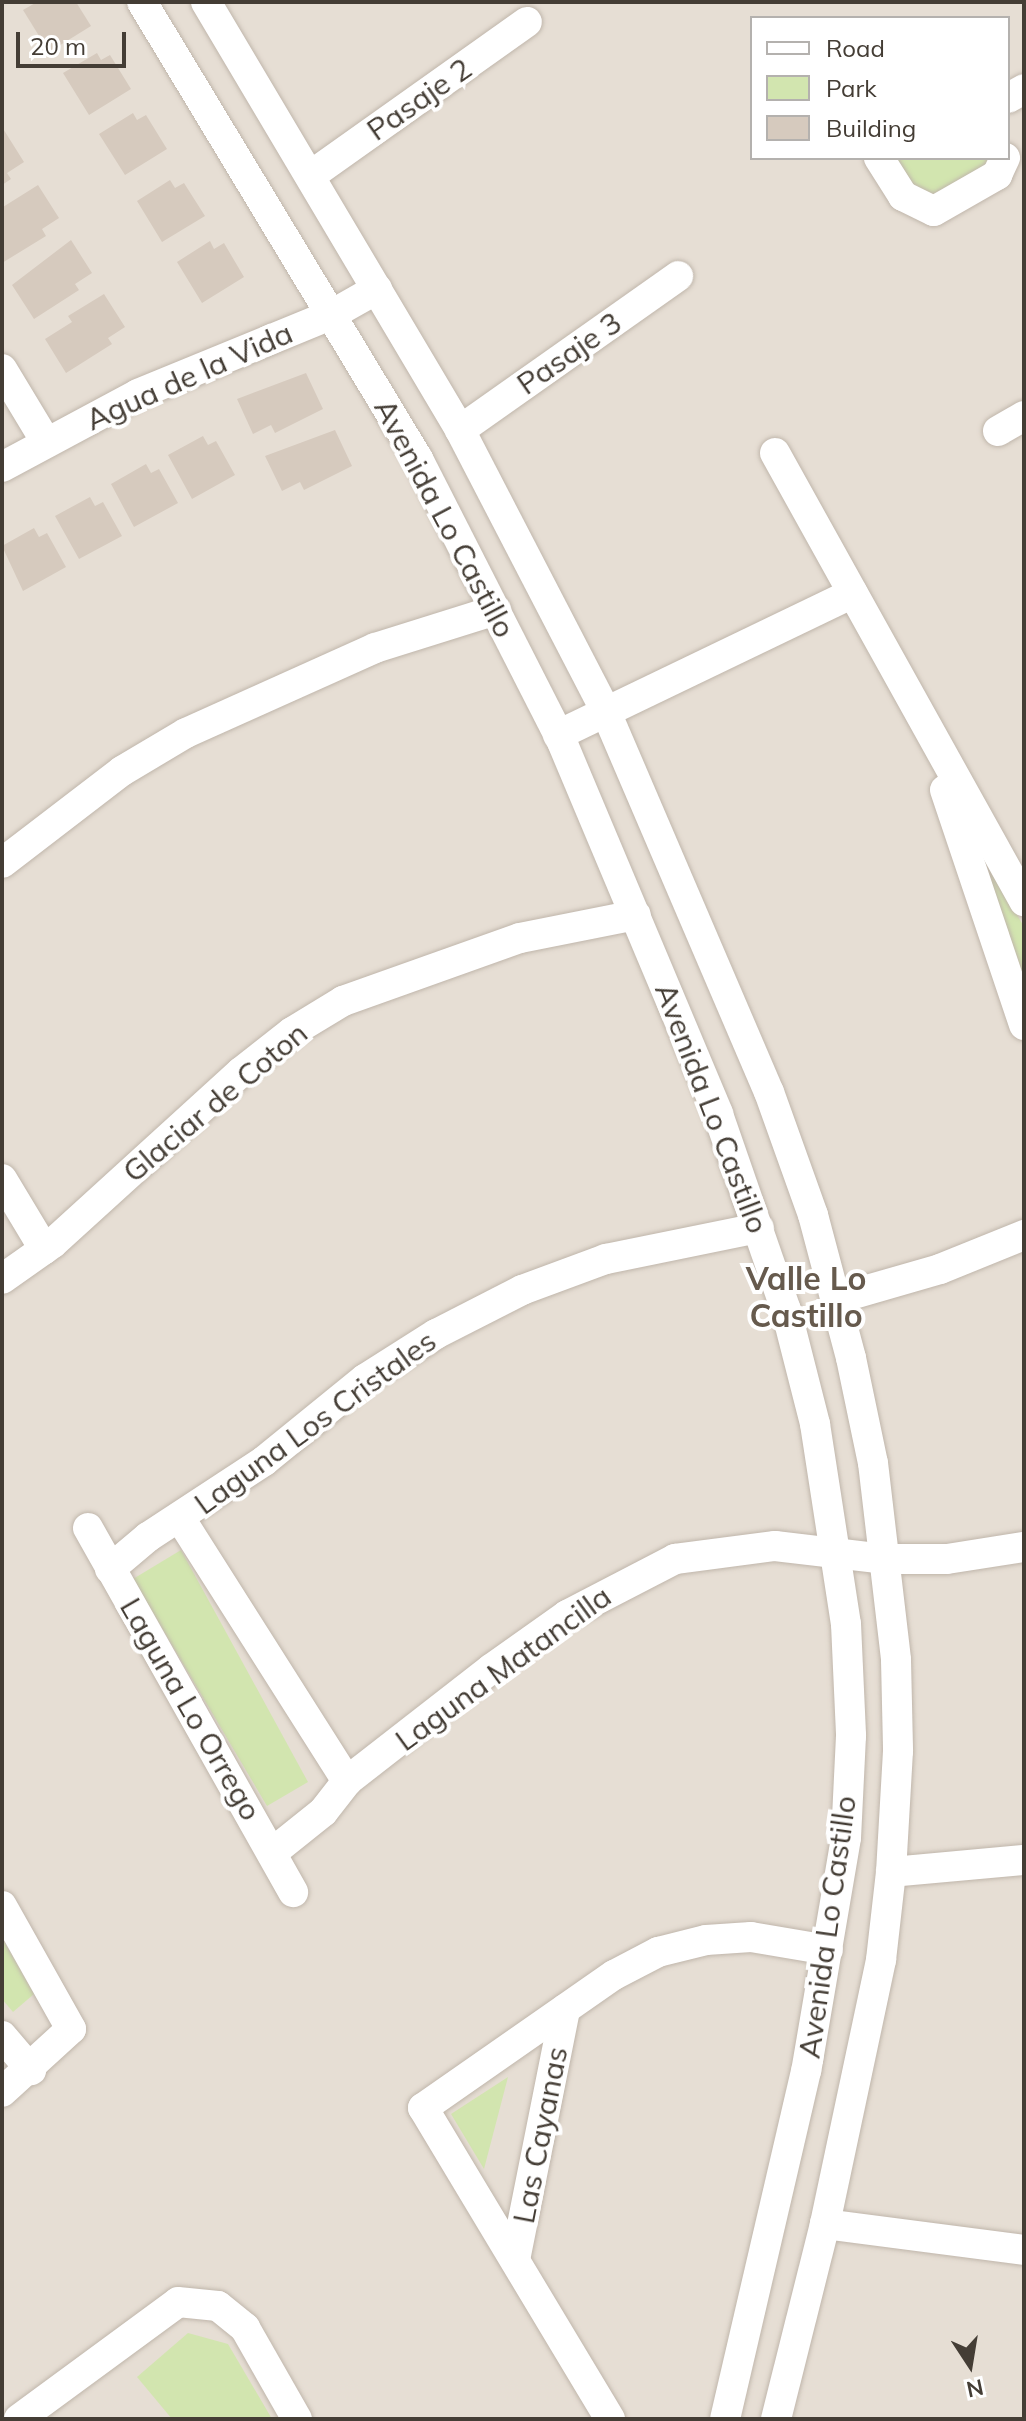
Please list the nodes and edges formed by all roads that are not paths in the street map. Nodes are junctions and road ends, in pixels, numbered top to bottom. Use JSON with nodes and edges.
{"nodes":[{"id":1,"x":142,"y":2,"type":"edge"},
{"id":2,"x":206,"y":2,"type":"edge"},
{"id":3,"x":527,"y":22,"type":"dead end"},
{"id":4,"x":880,"y":160,"type":"edge"},
{"id":5,"x":1004,"y":160,"type":"edge"},
{"id":6,"x":310,"y":176,"type":"junction"},
{"id":7,"x":678,"y":276,"type":"dead end"},
{"id":8,"x":377,"y":289,"type":"junction"},
{"id":9,"x":331,"y":315,"type":"junction"},
{"id":10,"x":2,"y":369,"type":"edge"},
{"id":11,"x":1024,"y":416,"type":"edge"},
{"id":12,"x":460,"y":430,"type":"junction"},
{"id":13,"x":998,"y":431,"type":"dead end"},
{"id":14,"x":46,"y":442,"type":"junction"},
{"id":15,"x":775,"y":453,"type":"dead end"},
{"id":16,"x":2,"y":467,"type":"edge"},
{"id":17,"x":853,"y":593,"type":"junction"},
{"id":18,"x":496,"y":610,"type":"junction"},
{"id":19,"x":912,"y":702,"type":"junction"},
{"id":20,"x":606,"y":712,"type":"junction"},
{"id":21,"x":558,"y":735,"type":"junction"},
{"id":22,"x":2,"y":863,"type":"edge"},
{"id":23,"x":1024,"y":901,"type":"edge"},
{"id":24,"x":636,"y":915,"type":"junction"},
{"id":25,"x":1024,"y":1025,"type":"edge"},
{"id":26,"x":2,"y":1179,"type":"edge"},
{"id":27,"x":759,"y":1228,"type":"junction"},
{"id":28,"x":1024,"y":1235,"type":"edge"},
{"id":29,"x":44,"y":1249,"type":"junction"},
{"id":30,"x":2,"y":1279,"type":"edge"},
{"id":31,"x":836,"y":1299,"type":"junction"},
{"id":32,"x":180,"y":1518,"type":"junction"},
{"id":33,"x":88,"y":1528,"type":"dead end"},
{"id":34,"x":1024,"y":1547,"type":"edge"},
{"id":35,"x":861,"y":1556,"type":"junction"},
{"id":36,"x":110,"y":1569,"type":"junction"},
{"id":37,"x":347,"y":1781,"type":"junction"},
{"id":38,"x":273,"y":1852,"type":"junction"},
{"id":39,"x":1010,"y":1862,"type":"edge"},
{"id":40,"x":891,"y":1872,"type":"junction"},
{"id":41,"x":1024,"y":1877,"type":"edge"},
{"id":42,"x":293,"y":1892,"type":"dead end"},
{"id":43,"x":2,"y":1906,"type":"edge"},
{"id":44,"x":828,"y":1950,"type":"junction"},
{"id":45,"x":565,"y":2009,"type":"junction"},
{"id":46,"x":2,"y":2036,"type":"edge"},
{"id":47,"x":31,"y":2070,"type":"junction"},
{"id":48,"x":2,"y":2092,"type":"edge"},
{"id":49,"x":825,"y":2224,"type":"junction"},
{"id":50,"x":1024,"y":2250,"type":"edge"},
{"id":51,"x":515,"y":2260,"type":"junction"},
{"id":52,"x":19,"y":2419,"type":"edge"},
{"id":53,"x":297,"y":2419,"type":"edge"},
{"id":54,"x":610,"y":2419,"type":"edge"},
{"id":55,"x":725,"y":2419,"type":"edge"},
{"id":56,"x":776,"y":2419,"type":"edge"}],
"edges":[{"from":1,"to":9,"type":"street","name":"Avenida Lo Castillo"},
{"from":2,"to":6,"type":"street","name":"Avenida Lo Castillo"},
{"from":3,"to":6,"type":"street","name":"Pasaje 2"},
{"from":4,"to":5,"type":"street"},
{"from":6,"to":8,"type":"street","name":"Avenida Lo Castillo"},
{"from":7,"to":12,"type":"street","name":"Pasaje 3"},
{"from":8,"to":9,"type":"street","name":"Agua de la Vida"},
{"from":8,"to":12,"type":"street","name":"Avenida Lo Castillo"},
{"from":9,"to":14,"type":"street","name":"Agua de la Vida"},
{"from":9,"to":18,"type":"street","name":"Avenida Lo Castillo"},
{"from":10,"to":14,"type":"street"},
{"from":11,"to":13,"type":"street"},
{"from":12,"to":20,"type":"street","name":"Avenida Lo Castillo"},
{"from":14,"to":16,"type":"street","name":"Agua de la Vida"},
{"from":15,"to":17,"type":"street"},
{"from":17,"to":19,"type":"street"},
{"from":17,"to":20,"type":"street"},
{"from":18,"to":21,"type":"street","name":"Avenida Lo Castillo"},
{"from":18,"to":22,"type":"street"},
{"from":19,"to":23,"type":"street"},
{"from":19,"to":25,"type":"street"},
{"from":20,"to":21,"type":"street"},
{"from":20,"to":31,"type":"street","name":"Avenida Lo Castillo"},
{"from":21,"to":24,"type":"street","name":"Avenida Lo Castillo"},
{"from":24,"to":27,"type":"street","name":"Avenida Lo Castillo"},
{"from":24,"to":29,"type":"street","name":"Glaciar de Coton"},
{"from":26,"to":29,"type":"street"},
{"from":27,"to":32,"type":"street","name":"Laguna Los Cristales"},
{"from":27,"to":35,"type":"street","name":"Avenida Lo Castillo"},
{"from":28,"to":31,"type":"street"},
{"from":29,"to":30,"type":"street","name":"Glaciar de Coton"},
{"from":31,"to":35,"type":"street","name":"Avenida Lo Castillo"},
{"from":32,"to":36,"type":"street","name":"Laguna Los Cristales"},
{"from":32,"to":37,"type":"street"},
{"from":33,"to":36,"type":"street","name":"Laguna Lo Orrego"},
{"from":34,"to":35,"type":"street","name":"Laguna Matancilla"},
{"from":35,"to":37,"type":"street","name":"Laguna Matancilla"},
{"from":35,"to":40,"type":"street","name":"Avenida Lo Castillo"},
{"from":35,"to":44,"type":"street","name":"Avenida Lo Castillo"},
{"from":36,"to":38,"type":"street","name":"Laguna Lo Orrego"},
{"from":37,"to":38,"type":"street","name":"Laguna Matancilla"},
{"from":38,"to":42,"type":"street","name":"Laguna Lo Orrego"},
{"from":39,"to":40,"type":"street"},
{"from":39,"to":41,"type":"street"},
{"from":40,"to":49,"type":"street","name":"Avenida Lo Castillo"},
{"from":43,"to":47,"type":"street"},
{"from":44,"to":45,"type":"street","name":"Las Cayanas"},
{"from":44,"to":55,"type":"street","name":"Avenida Lo Castillo"},
{"from":45,"to":51,"type":"street","name":"Las Cayanas"},
{"from":45,"to":51,"type":"street","name":"Las Cayanas"},
{"from":46,"to":47,"type":"street"},
{"from":47,"to":48,"type":"street"},
{"from":49,"to":50,"type":"street"},
{"from":49,"to":56,"type":"street","name":"Avenida Lo Castillo"},
{"from":51,"to":54,"type":"street","name":"Las Cayanas"},
{"from":52,"to":53,"type":"street"}]}
